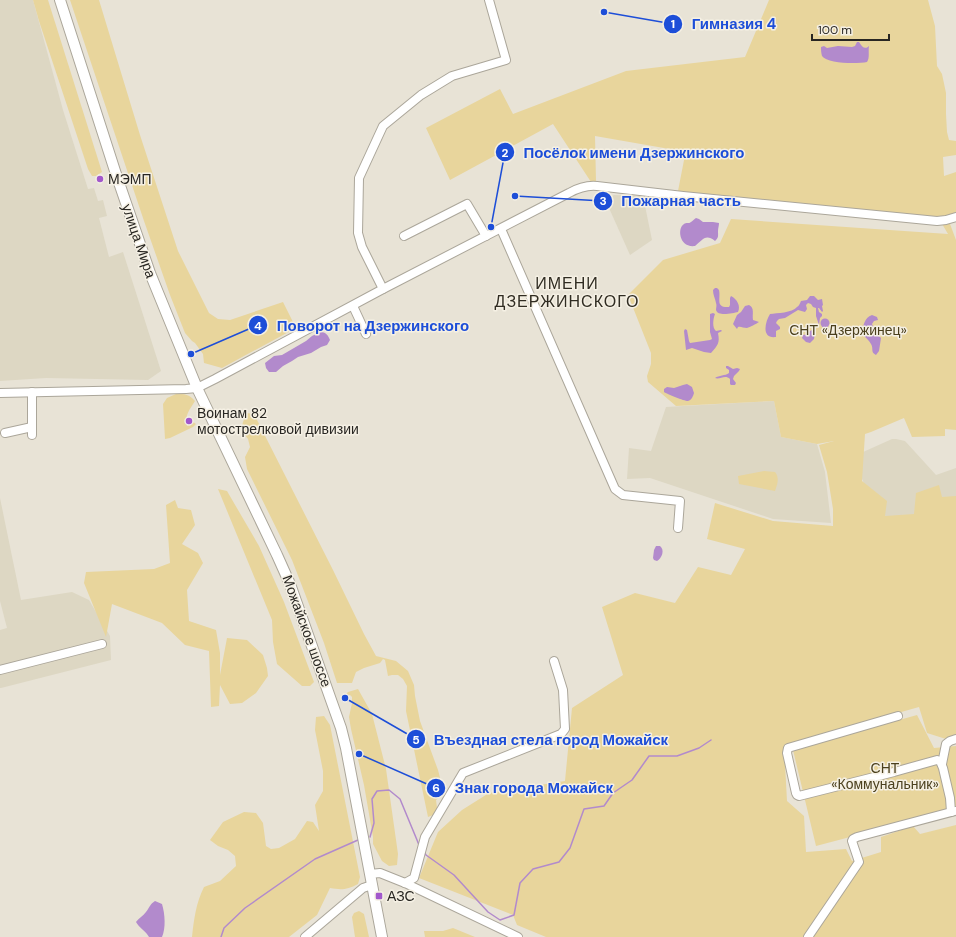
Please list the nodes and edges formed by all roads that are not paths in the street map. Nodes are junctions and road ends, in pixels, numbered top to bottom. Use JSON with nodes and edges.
{"nodes":[{"id":1,"x":60,"y":0,"type":"edge"},
{"id":2,"x":489,"y":0,"type":"edge"},
{"id":3,"x":956,"y":217,"type":"edge"},
{"id":4,"x":501,"y":229,"type":"junction"},
{"id":5,"x":404,"y":236,"type":"dead end"},
{"id":6,"x":486,"y":236,"type":"junction"},
{"id":7,"x":383,"y":289,"type":"junction"},
{"id":8,"x":353,"y":306,"type":"junction"},
{"id":9,"x":366,"y":334,"type":"dead end"},
{"id":10,"x":196,"y":388,"type":"junction"},
{"id":11,"x":32,"y":392,"type":"junction"},
{"id":12,"x":0,"y":393,"type":"edge"},
{"id":13,"x":5,"y":433,"type":"dead end"},
{"id":14,"x":678,"y":528,"type":"dead end"},
{"id":15,"x":102,"y":644,"type":"dead end"},
{"id":16,"x":554,"y":661,"type":"dead end"},
{"id":17,"x":0,"y":670,"type":"edge"},
{"id":18,"x":898,"y":716,"type":"dead end"},
{"id":19,"x":956,"y":739,"type":"edge"},
{"id":20,"x":942,"y":764,"type":"junction"},
{"id":21,"x":953,"y":811,"type":"edge"},
{"id":22,"x":370,"y":874,"type":"junction"},
{"id":23,"x":405,"y":883,"type":"junction"},
{"id":24,"x":372,"y":885,"type":"junction"},
{"id":25,"x":305,"y":937,"type":"edge"},
{"id":26,"x":382,"y":937,"type":"edge"},
{"id":27,"x":518,"y":937,"type":"edge"},
{"id":28,"x":808,"y":937,"type":"edge"}],
"edges":[{"from":1,"to":10,"type":"main road","name":"улица Мира"},
{"from":2,"to":7,"type":"street"},
{"from":3,"to":4,"type":"street"},
{"from":4,"to":6,"type":"street"},
{"from":4,"to":14,"type":"street"},
{"from":5,"to":6,"type":"street"},
{"from":6,"to":7,"type":"street"},
{"from":7,"to":8,"type":"street"},
{"from":8,"to":9,"type":"street"},
{"from":8,"to":10,"type":"street"},
{"from":10,"to":11,"type":"street"},
{"from":10,"to":22,"type":"main road","name":"Можайское шоссе"},
{"from":11,"to":12,"type":"street"},
{"from":11,"to":13,"type":"street"},
{"from":15,"to":17,"type":"street"},
{"from":16,"to":23,"type":"street"},
{"from":18,"to":20,"type":"street"},
{"from":19,"to":20,"type":"street"},
{"from":20,"to":21,"type":"street"},
{"from":21,"to":28,"type":"street"},
{"from":22,"to":23,"type":"street"},
{"from":22,"to":24,"type":"main road","name":"Можайское шоссе"},
{"from":23,"to":27,"type":"street"},
{"from":24,"to":25,"type":"street"},
{"from":24,"to":26,"type":"main road","name":"Можайское шоссе"}]}
